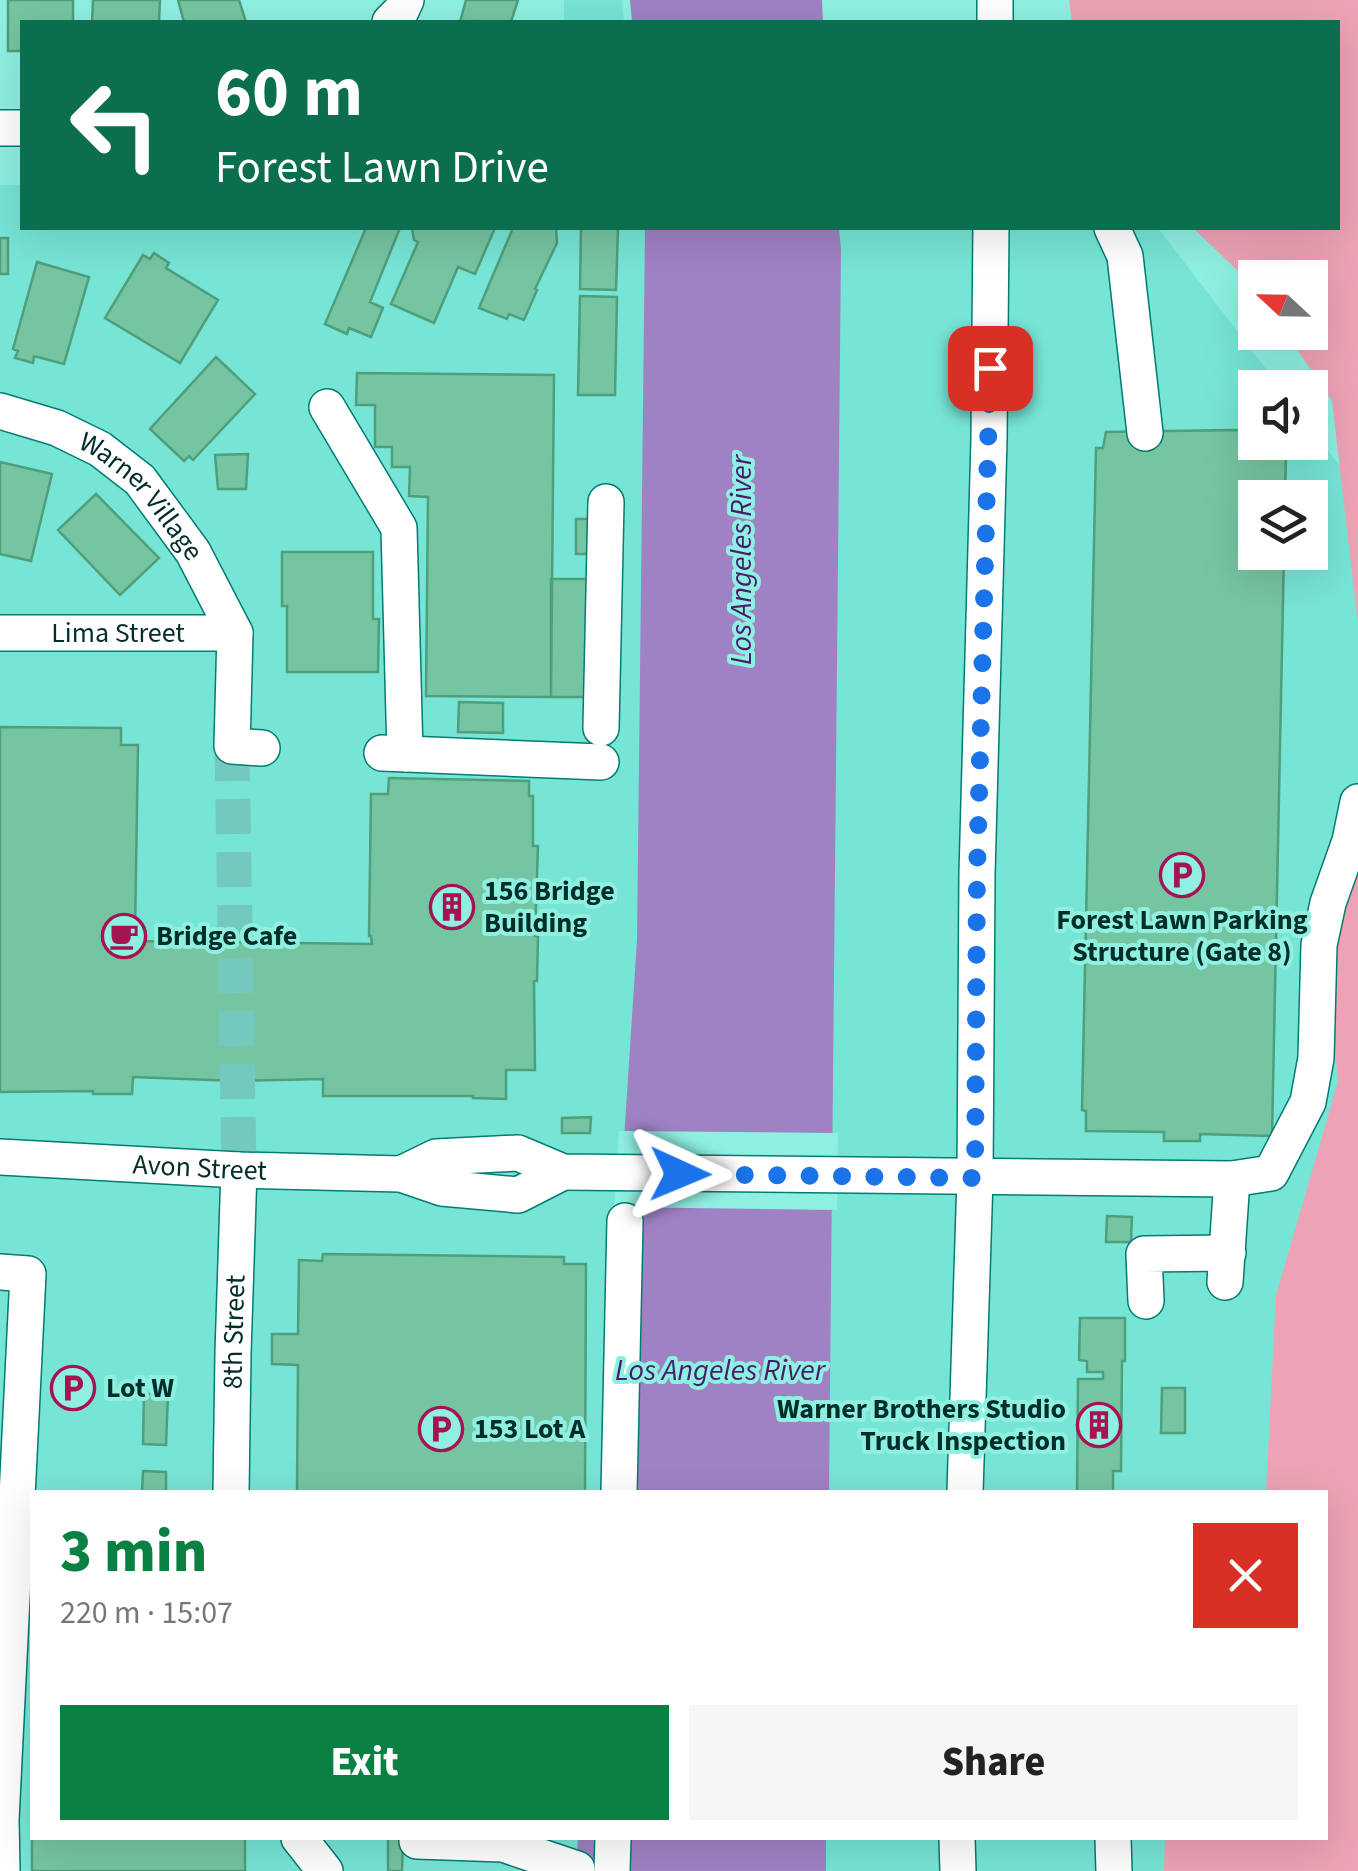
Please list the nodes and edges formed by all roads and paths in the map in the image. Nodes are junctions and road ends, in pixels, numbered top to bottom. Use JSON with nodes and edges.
{"nodes":[{"id":1,"x":991,"y":230,"type":"edge"},
{"id":2,"x":1113,"y":230,"type":"edge"},
{"id":3,"x":327,"y":407,"type":"dead end"},
{"id":4,"x":0,"y":411,"type":"edge"},
{"id":5,"x":1145,"y":433,"type":"dead end"},
{"id":6,"x":606,"y":502,"type":"dead end"},
{"id":7,"x":0,"y":633,"type":"edge"},
{"id":8,"x":235,"y":633,"type":"junction"},
{"id":9,"x":247,"y":747,"type":"tunnel mouth"},
{"id":10,"x":1358,"y":802,"type":"edge"},
{"id":11,"x":0,"y":1158,"type":"edge"},
{"id":12,"x":238,"y":1170,"type":"junction"},
{"id":13,"x":975,"y":1178,"type":"junction"},
{"id":14,"x":1232,"y":1179,"type":"junction"},
{"id":15,"x":626,"y":1221,"type":"dead end"},
{"id":16,"x":14,"y":1273,"type":"edge"},
{"id":17,"x":1146,"y":1302,"type":"dead end"},
{"id":18,"x":232,"y":1490,"type":"edge"},
{"id":19,"x":619,"y":1490,"type":"edge"},
{"id":20,"x":965,"y":1490,"type":"edge"},
{"id":21,"x":6,"y":1617,"type":"edge"},
{"id":22,"x":19,"y":1756,"type":"edge"},
{"id":23,"x":301,"y":1840,"type":"edge"},
{"id":24,"x":612,"y":1840,"type":"edge"},
{"id":25,"x":958,"y":1840,"type":"edge"},
{"id":26,"x":1112,"y":1840,"type":"edge"},
{"id":27,"x":417,"y":1841,"type":"dead end"},
{"id":28,"x":502,"y":1841,"type":"edge"},
{"id":29,"x":2,"y":1871,"type":"edge"},
{"id":30,"x":326,"y":1871,"type":"edge"},
{"id":31,"x":576,"y":1871,"type":"edge"},
{"id":32,"x":612,"y":1871,"type":"edge"},
{"id":33,"x":958,"y":1871,"type":"edge"},
{"id":34,"x":1114,"y":1871,"type":"edge"}],
"edges":[{"from":1,"to":13,"type":"street"},
{"from":2,"to":5,"type":"street"},
{"from":3,"to":6,"type":"street"},
{"from":4,"to":8,"type":"street","name":"Warner Village"},
{"from":7,"to":8,"type":"street","name":"Lima Street"},
{"from":8,"to":9,"type":"street"},
{"from":10,"to":14,"type":"street","name":"Avon Street"},
{"from":11,"to":12,"type":"street","name":"Avon Street"},
{"from":12,"to":13,"type":"street","name":"Avon Street"},
{"from":12,"to":18,"type":"street","name":"8th Street"},
{"from":13,"to":14,"type":"street","name":"Avon Street"},
{"from":13,"to":20,"type":"street"},
{"from":14,"to":17,"type":"street"},
{"from":15,"to":19,"type":"street"},
{"from":16,"to":21,"type":"street"},
{"from":21,"to":22,"type":"street"},
{"from":22,"to":29,"type":"street"},
{"from":23,"to":30,"type":"street"},
{"from":24,"to":32,"type":"street"},
{"from":25,"to":33,"type":"street"},
{"from":26,"to":34,"type":"street"},
{"from":27,"to":28,"type":"street"},
{"from":28,"to":31,"type":"street"}]}
